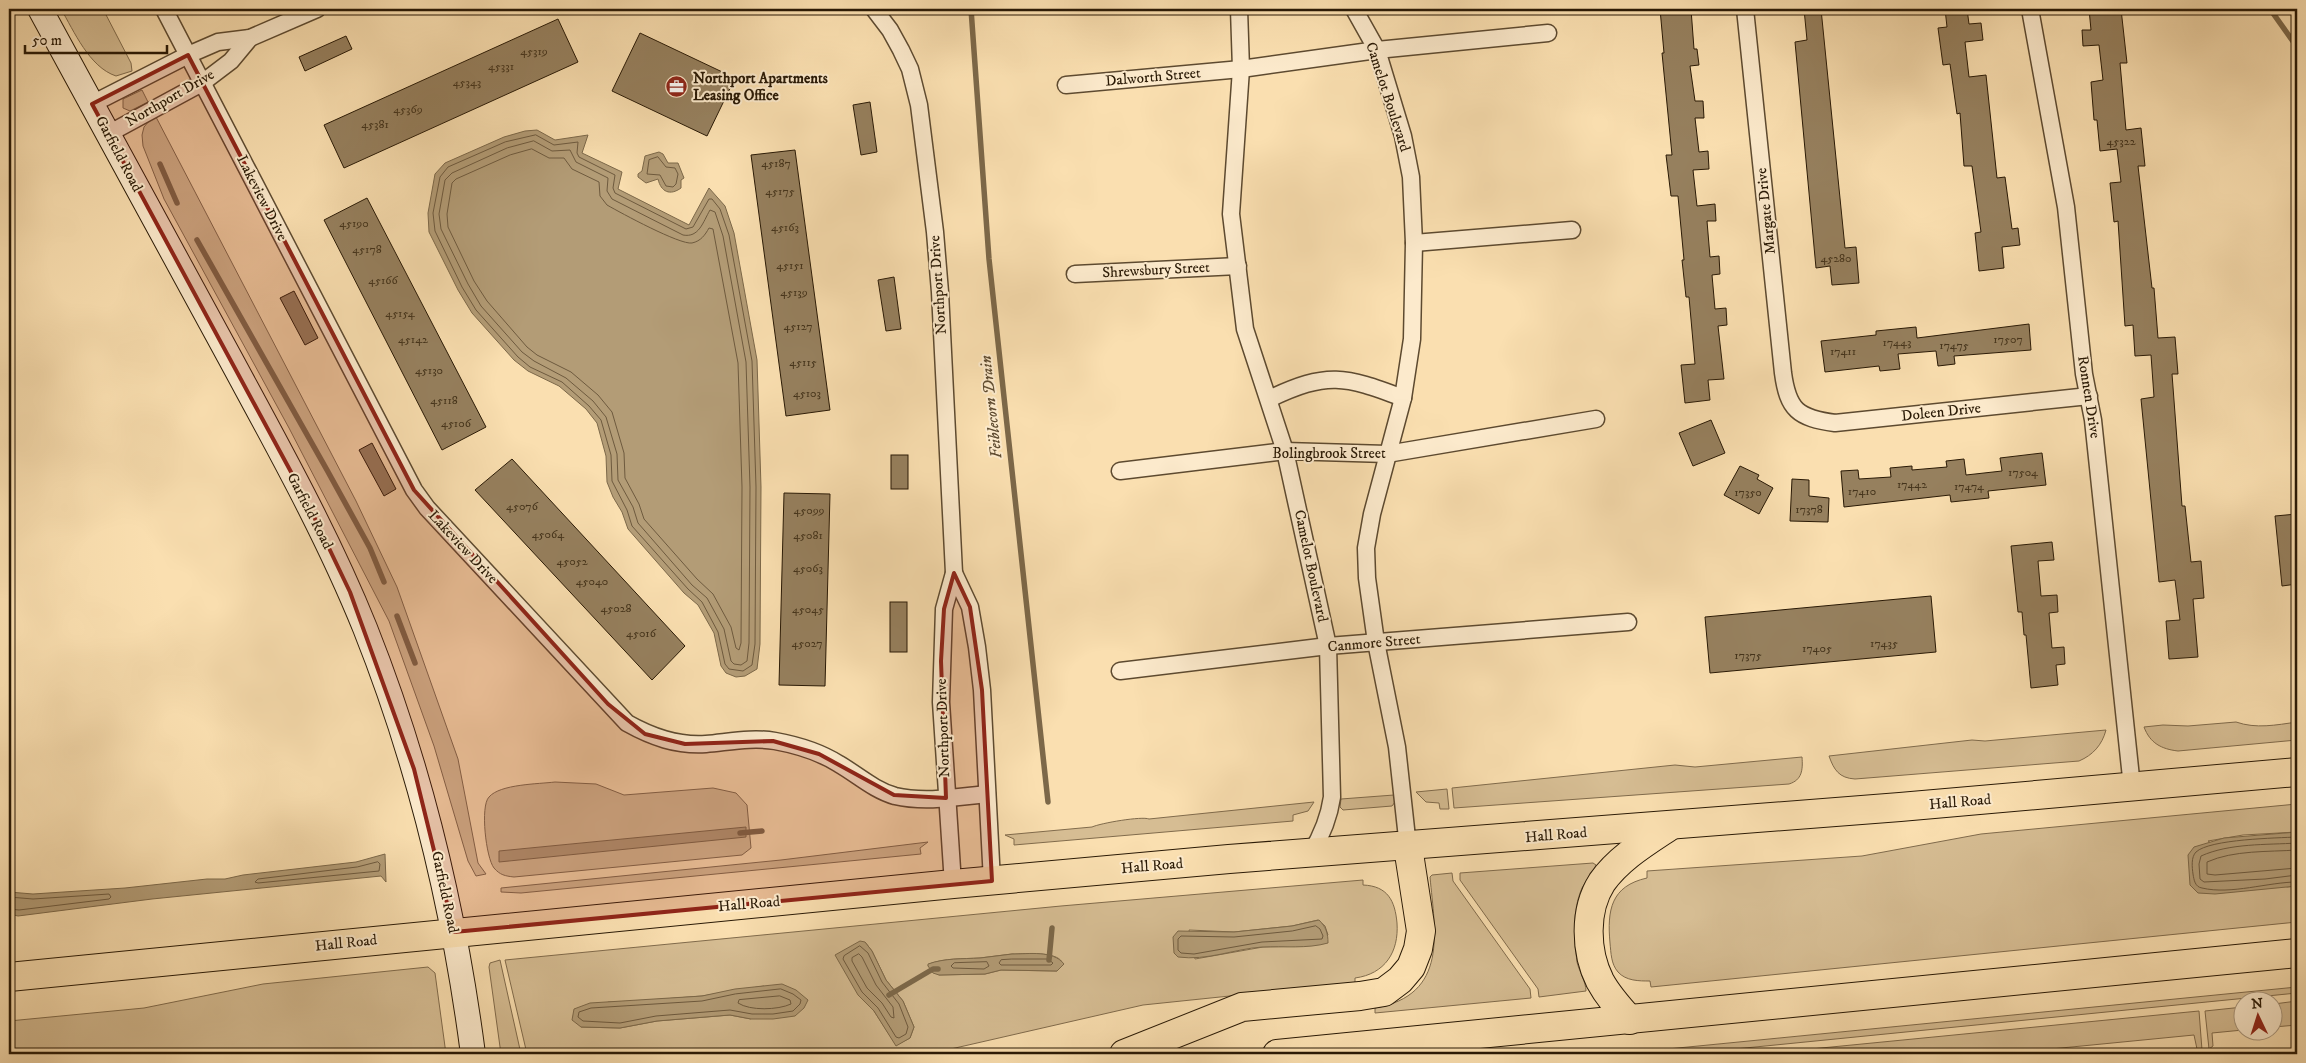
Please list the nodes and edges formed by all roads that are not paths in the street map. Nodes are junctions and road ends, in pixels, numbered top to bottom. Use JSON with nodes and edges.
{"nodes":[{"id":1,"x":40,"y":9,"type":"edge"},
{"id":2,"x":164,"y":9,"type":"edge"},
{"id":3,"x":317,"y":9,"type":"edge"},
{"id":4,"x":874,"y":9,"type":"edge"},
{"id":5,"x":1239,"y":9,"type":"edge"},
{"id":6,"x":1354,"y":9,"type":"edge"},
{"id":7,"x":1744,"y":9,"type":"edge"},
{"id":8,"x":2030,"y":9,"type":"edge"},
{"id":9,"x":1548,"y":33,"type":"dead end"},
{"id":10,"x":250,"y":38,"type":"junction"},
{"id":11,"x":1376,"y":50,"type":"junction"},
{"id":12,"x":188,"y":55,"type":"junction"},
{"id":13,"x":1241,"y":69,"type":"junction"},
{"id":14,"x":202,"y":83,"type":"junction"},
{"id":15,"x":1066,"y":86,"type":"dead end"},
{"id":16,"x":92,"y":104,"type":"junction"},
{"id":17,"x":108,"y":134,"type":"junction"},
{"id":18,"x":1572,"y":230,"type":"dead end"},
{"id":19,"x":1414,"y":243,"type":"junction"},
{"id":20,"x":1238,"y":266,"type":"junction"},
{"id":21,"x":1075,"y":274,"type":"dead end"},
{"id":22,"x":2089,"y":396,"type":"junction"},
{"id":23,"x":1403,"y":398,"type":"junction"},
{"id":24,"x":1269,"y":399,"type":"junction"},
{"id":25,"x":1795,"y":411,"type":"joint"},
{"id":26,"x":1596,"y":419,"type":"dead end"},
{"id":27,"x":1286,"y":451,"type":"junction"},
{"id":28,"x":1387,"y":454,"type":"junction"},
{"id":29,"x":1120,"y":471,"type":"dead end"},
{"id":30,"x":954,"y":573,"type":"junction"},
{"id":31,"x":1628,"y":622,"type":"dead end"},
{"id":32,"x":1376,"y":642,"type":"junction"},
{"id":33,"x":1328,"y":646,"type":"junction"},
{"id":34,"x":1120,"y":671,"type":"dead end"},
{"id":35,"x":2297,"y":772,"type":"edge"},
{"id":36,"x":2132,"y":787,"type":"junction"},
{"id":37,"x":986,"y":794,"type":"junction"},
{"id":38,"x":946,"y":798,"type":"junction"},
{"id":39,"x":1670,"y":826,"type":"junction"},
{"id":40,"x":1408,"y":847,"type":"junction"},
{"id":41,"x":1311,"y":853,"type":"junction"},
{"id":42,"x":992,"y":881,"type":"junction"},
{"id":43,"x":953,"y":884,"type":"junction"},
{"id":44,"x":454,"y":932,"type":"junction"},
{"id":45,"x":2297,"y":953,"type":"edge"},
{"id":46,"x":9,"y":977,"type":"edge"},
{"id":47,"x":1630,"y":1020,"type":"junction"},
{"id":48,"x":1327,"y":1052,"type":"edge"},
{"id":49,"x":473,"y":1054,"type":"edge"},
{"id":50,"x":1124,"y":1054,"type":"edge"},
{"id":51,"x":1278,"y":1054,"type":"edge"}],
"edges":[{"from":1,"to":16,"type":"street","name":"Garfield Road"},
{"from":2,"to":12,"type":"street","name":"Lakeview Drive"},
{"from":3,"to":10,"type":"street","name":"Northport Drive"},
{"from":4,"to":30,"type":"street","name":"Northport Drive"},
{"from":5,"to":13,"type":"street","name":"Camelot Boulevard"},
{"from":6,"to":11,"type":"street","name":"Camelot Boulevard"},
{"from":7,"to":25,"type":"street","name":"Margate Drive"},
{"from":8,"to":22,"type":"street","name":"Ronnen Drive"},
{"from":9,"to":11,"type":"street"},
{"from":10,"to":12,"type":"street","name":"Northport Drive"},
{"from":10,"to":14,"type":"street","name":"Northport Drive"},
{"from":11,"to":13,"type":"street"},
{"from":11,"to":19,"type":"street","name":"Camelot Boulevard"},
{"from":12,"to":14,"type":"street","name":"Lakeview Drive"},
{"from":12,"to":16,"type":"street","name":"Northport Drive"},
{"from":13,"to":15,"type":"street","name":"Dalworth Street"},
{"from":13,"to":20,"type":"street","name":"Camelot Boulevard"},
{"from":14,"to":17,"type":"street","name":"Northport Drive"},
{"from":14,"to":38,"type":"street","name":"Lakeview Drive"},
{"from":16,"to":17,"type":"street","name":"Garfield Road"},
{"from":17,"to":44,"type":"street","name":"Garfield Road"},
{"from":18,"to":19,"type":"street"},
{"from":19,"to":23,"type":"street","name":"Camelot Boulevard"},
{"from":20,"to":21,"type":"street","name":"Shrewsbury Street"},
{"from":20,"to":24,"type":"street","name":"Camelot Boulevard"},
{"from":22,"to":25,"type":"street","name":"Doleen Drive"},
{"from":22,"to":36,"type":"street","name":"Ronnen Drive"},
{"from":23,"to":24,"type":"street"},
{"from":23,"to":28,"type":"street","name":"Camelot Boulevard"},
{"from":24,"to":27,"type":"street","name":"Camelot Boulevard"},
{"from":26,"to":28,"type":"street","name":"Bolingbrook Street"},
{"from":27,"to":28,"type":"street","name":"Bolingbrook Street"},
{"from":27,"to":29,"type":"street","name":"Bolingbrook Street"},
{"from":27,"to":33,"type":"street","name":"Camelot Boulevard"},
{"from":28,"to":32,"type":"street","name":"Camelot Boulevard"},
{"from":30,"to":37,"type":"street","name":"Northport Drive"},
{"from":30,"to":38,"type":"street","name":"Northport Drive"},
{"from":31,"to":32,"type":"street","name":"Canmore Street"},
{"from":32,"to":33,"type":"street","name":"Canmore Street"},
{"from":32,"to":40,"type":"street","name":"Camelot Boulevard"},
{"from":33,"to":34,"type":"street","name":"Canmore Street"},
{"from":33,"to":41,"type":"street","name":"Camelot Boulevard"},
{"from":35,"to":36,"type":"highway","name":"Hall Road"},
{"from":36,"to":39,"type":"highway","name":"Hall Road"},
{"from":37,"to":38,"type":"street","name":"Lakeview Drive"},
{"from":37,"to":42,"type":"street","name":"Northport Drive"},
{"from":38,"to":43,"type":"street","name":"Northport Drive"},
{"from":39,"to":40,"type":"highway","name":"Hall Road"},
{"from":39,"to":47,"type":"highway"},
{"from":40,"to":41,"type":"highway","name":"Hall Road"},
{"from":40,"to":50,"type":"highway"},
{"from":41,"to":42,"type":"highway","name":"Hall Road"},
{"from":42,"to":43,"type":"highway","name":"Hall Road"},
{"from":43,"to":44,"type":"highway","name":"Hall Road"},
{"from":44,"to":46,"type":"highway","name":"Hall Road"},
{"from":44,"to":49,"type":"street","name":"Garfield Road"},
{"from":45,"to":47,"type":"highway"},
{"from":47,"to":48,"type":"highway"},
{"from":48,"to":51,"type":"highway"}]}
